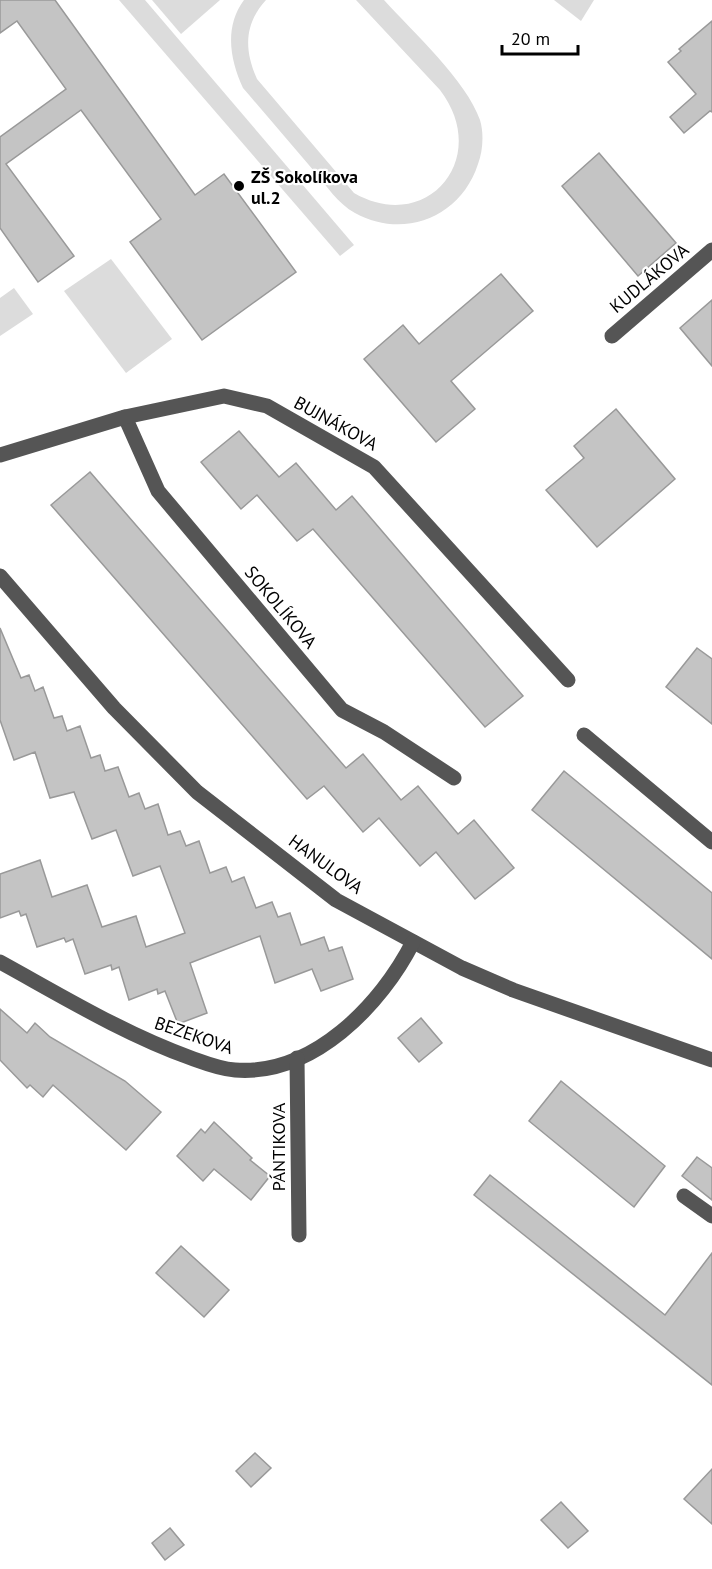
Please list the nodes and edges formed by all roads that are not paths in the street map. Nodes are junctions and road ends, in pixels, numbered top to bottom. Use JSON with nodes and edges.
{"nodes":[{"id":1,"x":712,"y":250,"type":"edge"},
{"id":2,"x":612,"y":336,"type":"dead end"},
{"id":3,"x":125,"y":417,"type":"junction"},
{"id":4,"x":0,"y":455,"type":"edge"},
{"id":5,"x":0,"y":576,"type":"edge"},
{"id":6,"x":568,"y":680,"type":"dead end"},
{"id":7,"x":584,"y":735,"type":"dead end"},
{"id":8,"x":454,"y":778,"type":"dead end"},
{"id":9,"x":712,"y":842,"type":"edge"},
{"id":10,"x":414,"y":942,"type":"junction"},
{"id":11,"x":0,"y":962,"type":"edge"},
{"id":12,"x":297,"y":1058,"type":"junction"},
{"id":13,"x":712,"y":1060,"type":"edge"},
{"id":14,"x":684,"y":1196,"type":"dead end"},
{"id":15,"x":712,"y":1216,"type":"edge"},
{"id":16,"x":299,"y":1235,"type":"dead end"}],
"edges":[{"from":1,"to":2,"type":"street","name":"KUDLÁKOVA"},
{"from":3,"to":4,"type":"street","name":"BUJNÁKOVA"},
{"from":3,"to":6,"type":"street","name":"BUJNÁKOVA"},
{"from":3,"to":8,"type":"street","name":"SOKOLÍKOVA"},
{"from":5,"to":10,"type":"street","name":"HANULOVA"},
{"from":7,"to":9,"type":"street"},
{"from":10,"to":12,"type":"street","name":"BEZEKOVA"},
{"from":10,"to":13,"type":"street","name":"HANULOVA"},
{"from":11,"to":12,"type":"street","name":"BEZEKOVA"},
{"from":12,"to":16,"type":"street","name":"PÁNTIKOVA"},
{"from":14,"to":15,"type":"street"}]}
